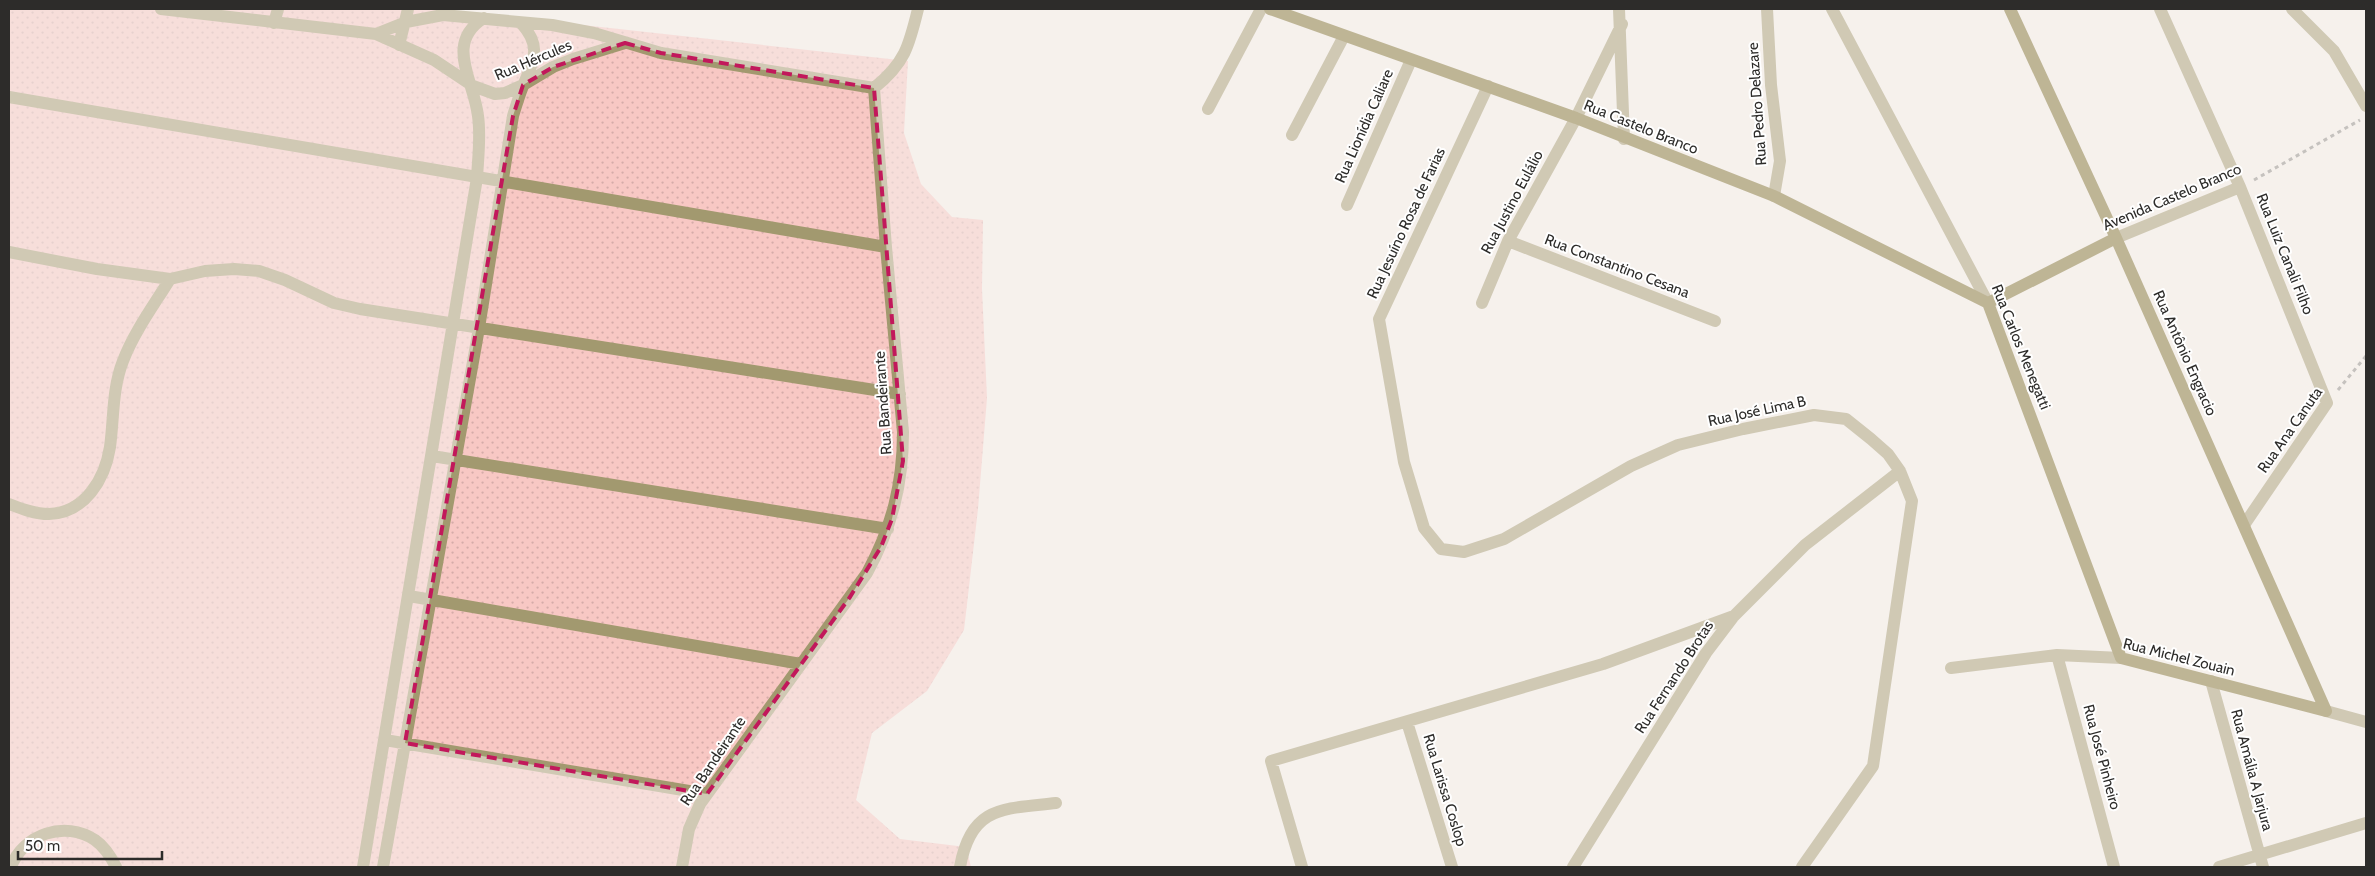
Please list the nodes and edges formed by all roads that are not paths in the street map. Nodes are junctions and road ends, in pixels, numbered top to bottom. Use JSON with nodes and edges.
{"nodes":[{"id":1,"x":161,"y":9,"type":"edge"},
{"id":2,"x":278,"y":9,"type":"edge"},
{"id":3,"x":408,"y":9,"type":"edge"},
{"id":4,"x":918,"y":9,"type":"edge"},
{"id":5,"x":1261,"y":9,"type":"edge"},
{"id":6,"x":1270,"y":9,"type":"edge"},
{"id":7,"x":1620,"y":9,"type":"edge"},
{"id":8,"x":1767,"y":9,"type":"edge"},
{"id":9,"x":1832,"y":9,"type":"edge"},
{"id":10,"x":2010,"y":9,"type":"edge"},
{"id":11,"x":2160,"y":9,"type":"edge"},
{"id":12,"x":2292,"y":9,"type":"edge"},
{"id":13,"x":484,"y":18,"type":"junction"},
{"id":14,"x":406,"y":22,"type":"junction"},
{"id":15,"x":274,"y":23,"type":"junction"},
{"id":16,"x":521,"y":23,"type":"junction"},
{"id":17,"x":1622,"y":24,"type":"junction"},
{"id":18,"x":376,"y":34,"type":"junction"},
{"id":19,"x":1344,"y":36,"type":"junction"},
{"id":20,"x":626,"y":43,"type":"junction"},
{"id":21,"x":399,"y":45,"type":"junction"},
{"id":22,"x":1411,"y":60,"type":"junction"},
{"id":23,"x":523,"y":85,"type":"junction"},
{"id":24,"x":472,"y":86,"type":"junction"},
{"id":25,"x":1488,"y":86,"type":"junction"},
{"id":26,"x":874,"y":88,"type":"junction"},
{"id":27,"x":9,"y":97,"type":"edge"},
{"id":28,"x":2366,"y":106,"type":"edge"},
{"id":29,"x":1208,"y":109,"type":"dead end"},
{"id":30,"x":1576,"y":118,"type":"junction"},
{"id":31,"x":1292,"y":135,"type":"dead end"},
{"id":32,"x":1624,"y":139,"type":"junction"},
{"id":33,"x":477,"y":178,"type":"junction"},
{"id":34,"x":502,"y":182,"type":"junction"},
{"id":35,"x":2240,"y":187,"type":"junction"},
{"id":36,"x":1774,"y":196,"type":"junction"},
{"id":37,"x":1347,"y":205,"type":"dead end"},
{"id":38,"x":2116,"y":238,"type":"junction"},
{"id":39,"x":1508,"y":241,"type":"junction"},
{"id":40,"x":886,"y":247,"type":"junction"},
{"id":41,"x":9,"y":252,"type":"edge"},
{"id":42,"x":170,"y":279,"type":"junction"},
{"id":43,"x":1482,"y":303,"type":"dead end"},
{"id":44,"x":1988,"y":303,"type":"junction"},
{"id":45,"x":1715,"y":321,"type":"dead end"},
{"id":46,"x":455,"y":324,"type":"junction"},
{"id":47,"x":479,"y":328,"type":"junction"},
{"id":48,"x":900,"y":394,"type":"junction"},
{"id":49,"x":2327,"y":403,"type":"joint"},
{"id":50,"x":432,"y":456,"type":"junction"},
{"id":51,"x":455,"y":460,"type":"junction"},
{"id":52,"x":1900,"y":471,"type":"junction"},
{"id":53,"x":9,"y":504,"type":"edge"},
{"id":54,"x":2244,"y":525,"type":"junction"},
{"id":55,"x":888,"y":529,"type":"junction"},
{"id":56,"x":1441,"y":549,"type":"joint"},
{"id":57,"x":409,"y":596,"type":"junction"},
{"id":58,"x":430,"y":600,"type":"junction"},
{"id":59,"x":1734,"y":616,"type":"junction"},
{"id":60,"x":2058,"y":655,"type":"junction"},
{"id":61,"x":2121,"y":658,"type":"junction"},
{"id":62,"x":801,"y":664,"type":"junction"},
{"id":63,"x":1951,"y":668,"type":"dead end"},
{"id":64,"x":2211,"y":681,"type":"junction"},
{"id":65,"x":2326,"y":711,"type":"junction"},
{"id":66,"x":2364,"y":721,"type":"edge"},
{"id":67,"x":1407,"y":722,"type":"junction"},
{"id":68,"x":2366,"y":735,"type":"edge"},
{"id":69,"x":385,"y":740,"type":"junction"},
{"id":70,"x":405,"y":744,"type":"junction"},
{"id":71,"x":707,"y":794,"type":"junction"},
{"id":72,"x":1056,"y":803,"type":"dead end"},
{"id":73,"x":2366,"y":823,"type":"edge"},
{"id":74,"x":2261,"y":861,"type":"edge"},
{"id":75,"x":11,"y":867,"type":"edge"},
{"id":76,"x":116,"y":867,"type":"edge"},
{"id":77,"x":363,"y":867,"type":"edge"},
{"id":78,"x":383,"y":867,"type":"edge"},
{"id":79,"x":682,"y":867,"type":"edge"},
{"id":80,"x":960,"y":867,"type":"edge"},
{"id":81,"x":1302,"y":867,"type":"edge"},
{"id":82,"x":1452,"y":867,"type":"edge"},
{"id":83,"x":1573,"y":867,"type":"edge"},
{"id":84,"x":1802,"y":867,"type":"edge"},
{"id":85,"x":2114,"y":867,"type":"edge"},
{"id":86,"x":2219,"y":867,"type":"edge"}],
"edges":[{"from":1,"to":15,"type":"street","name":"Rua Hércules"},
{"from":2,"to":15,"type":"street"},
{"from":3,"to":14,"type":"street"},
{"from":4,"to":26,"type":"street"},
{"from":5,"to":29,"type":"street"},
{"from":6,"to":19,"type":"street","name":"Rua Castelo Branco"},
{"from":7,"to":17,"type":"street"},
{"from":8,"to":36,"type":"street","name":"Rua Pedro Delazare"},
{"from":9,"to":44,"type":"street","name":"Rua Carlos Menegatti"},
{"from":10,"to":38,"type":"street","name":"Rua Antônio Engracio"},
{"from":11,"to":35,"type":"street","name":"Rua Luiz Canali Filho"},
{"from":12,"to":28,"type":"street"},
{"from":13,"to":14,"type":"street","name":"Rua Hércules"},
{"from":13,"to":16,"type":"street","name":"Rua Hércules"},
{"from":13,"to":24,"type":"street"},
{"from":14,"to":18,"type":"street","name":"Rua Hércules"},
{"from":14,"to":21,"type":"street"},
{"from":15,"to":18,"type":"street","name":"Rua Hércules"},
{"from":16,"to":20,"type":"street","name":"Rua Hércules"},
{"from":16,"to":23,"type":"street"},
{"from":17,"to":30,"type":"street","name":"Rua Justino Eulálio"},
{"from":17,"to":32,"type":"street"},
{"from":18,"to":21,"type":"street","name":"Rua Hércules"},
{"from":19,"to":22,"type":"street","name":"Rua Castelo Branco"},
{"from":19,"to":31,"type":"street"},
{"from":20,"to":23,"type":"street","name":"Rua Hércules"},
{"from":20,"to":26,"type":"street","name":"Rua Hércules"},
{"from":21,"to":24,"type":"street","name":"Rua Hércules"},
{"from":22,"to":25,"type":"street","name":"Rua Castelo Branco"},
{"from":22,"to":37,"type":"street","name":"Rua Lionídia Caliare"},
{"from":23,"to":24,"type":"street","name":"Rua Hércules"},
{"from":23,"to":34,"type":"street"},
{"from":24,"to":33,"type":"street"},
{"from":25,"to":30,"type":"street","name":"Rua Castelo Branco"},
{"from":25,"to":56,"type":"street","name":"Rua Jesuíno Rosa de Farias"},
{"from":26,"to":40,"type":"street","name":"Rua Bandeirante"},
{"from":27,"to":33,"type":"street"},
{"from":30,"to":32,"type":"street","name":"Rua Castelo Branco"},
{"from":30,"to":39,"type":"street","name":"Rua Justino Eulálio"},
{"from":32,"to":36,"type":"street","name":"Rua Castelo Branco"},
{"from":33,"to":34,"type":"street"},
{"from":33,"to":46,"type":"street"},
{"from":34,"to":40,"type":"street"},
{"from":34,"to":47,"type":"street"},
{"from":35,"to":38,"type":"street","name":"Avenida Castelo Branco"},
{"from":35,"to":49,"type":"street","name":"Rua Luiz Canali Filho"},
{"from":36,"to":44,"type":"street","name":"Rua Castelo Branco"},
{"from":38,"to":44,"type":"street","name":"Avenida Castelo Branco"},
{"from":38,"to":54,"type":"street","name":"Rua Antônio Engracio"},
{"from":39,"to":43,"type":"street","name":"Rua Justino Eulálio"},
{"from":39,"to":45,"type":"street","name":"Rua Constantino Cesana"},
{"from":40,"to":48,"type":"street","name":"Rua Bandeirante"},
{"from":41,"to":42,"type":"street"},
{"from":42,"to":46,"type":"street"},
{"from":42,"to":53,"type":"street"},
{"from":44,"to":61,"type":"street","name":"Rua Carlos Menegatti"},
{"from":46,"to":47,"type":"street"},
{"from":46,"to":50,"type":"street"},
{"from":47,"to":48,"type":"street"},
{"from":47,"to":51,"type":"street"},
{"from":48,"to":55,"type":"street","name":"Rua Bandeirante"},
{"from":49,"to":54,"type":"street","name":"Rua Ana Canuta"},
{"from":50,"to":51,"type":"street"},
{"from":50,"to":57,"type":"street"},
{"from":51,"to":55,"type":"street"},
{"from":51,"to":58,"type":"street"},
{"from":52,"to":56,"type":"street","name":"Rua José Lima B"},
{"from":52,"to":59,"type":"street","name":"Rua Fernando Brotas"},
{"from":52,"to":84,"type":"street","name":"Rua José Lima B"},
{"from":54,"to":65,"type":"street","name":"Rua Antônio Engracio"},
{"from":55,"to":62,"type":"street","name":"Rua Bandeirante"},
{"from":57,"to":58,"type":"street"},
{"from":57,"to":69,"type":"street"},
{"from":58,"to":62,"type":"street"},
{"from":58,"to":70,"type":"street"},
{"from":59,"to":67,"type":"street"},
{"from":59,"to":83,"type":"street","name":"Rua Fernando Brotas"},
{"from":60,"to":61,"type":"street","name":"Rua Michel Zouain"},
{"from":60,"to":63,"type":"street","name":"Rua Michel Zouain"},
{"from":60,"to":85,"type":"street","name":"Rua José Pinheiro"},
{"from":61,"to":64,"type":"street","name":"Rua Michel Zouain"},
{"from":62,"to":71,"type":"street","name":"Rua Bandeirante"},
{"from":64,"to":65,"type":"street","name":"Rua Michel Zouain"},
{"from":64,"to":74,"type":"street","name":"Rua Amália A Jarjura"},
{"from":65,"to":66,"type":"street","name":"Rua Michel Zouain"},
{"from":66,"to":68,"type":"street"},
{"from":67,"to":81,"type":"street"},
{"from":67,"to":82,"type":"street","name":"Rua Larissa Coslop"},
{"from":69,"to":70,"type":"street"},
{"from":69,"to":77,"type":"street"},
{"from":70,"to":71,"type":"street"},
{"from":70,"to":78,"type":"street"},
{"from":71,"to":79,"type":"street","name":"Rua Bandeirante"},
{"from":72,"to":80,"type":"street"},
{"from":73,"to":74,"type":"street"},
{"from":74,"to":86,"type":"street"},
{"from":75,"to":76,"type":"street"}]}
